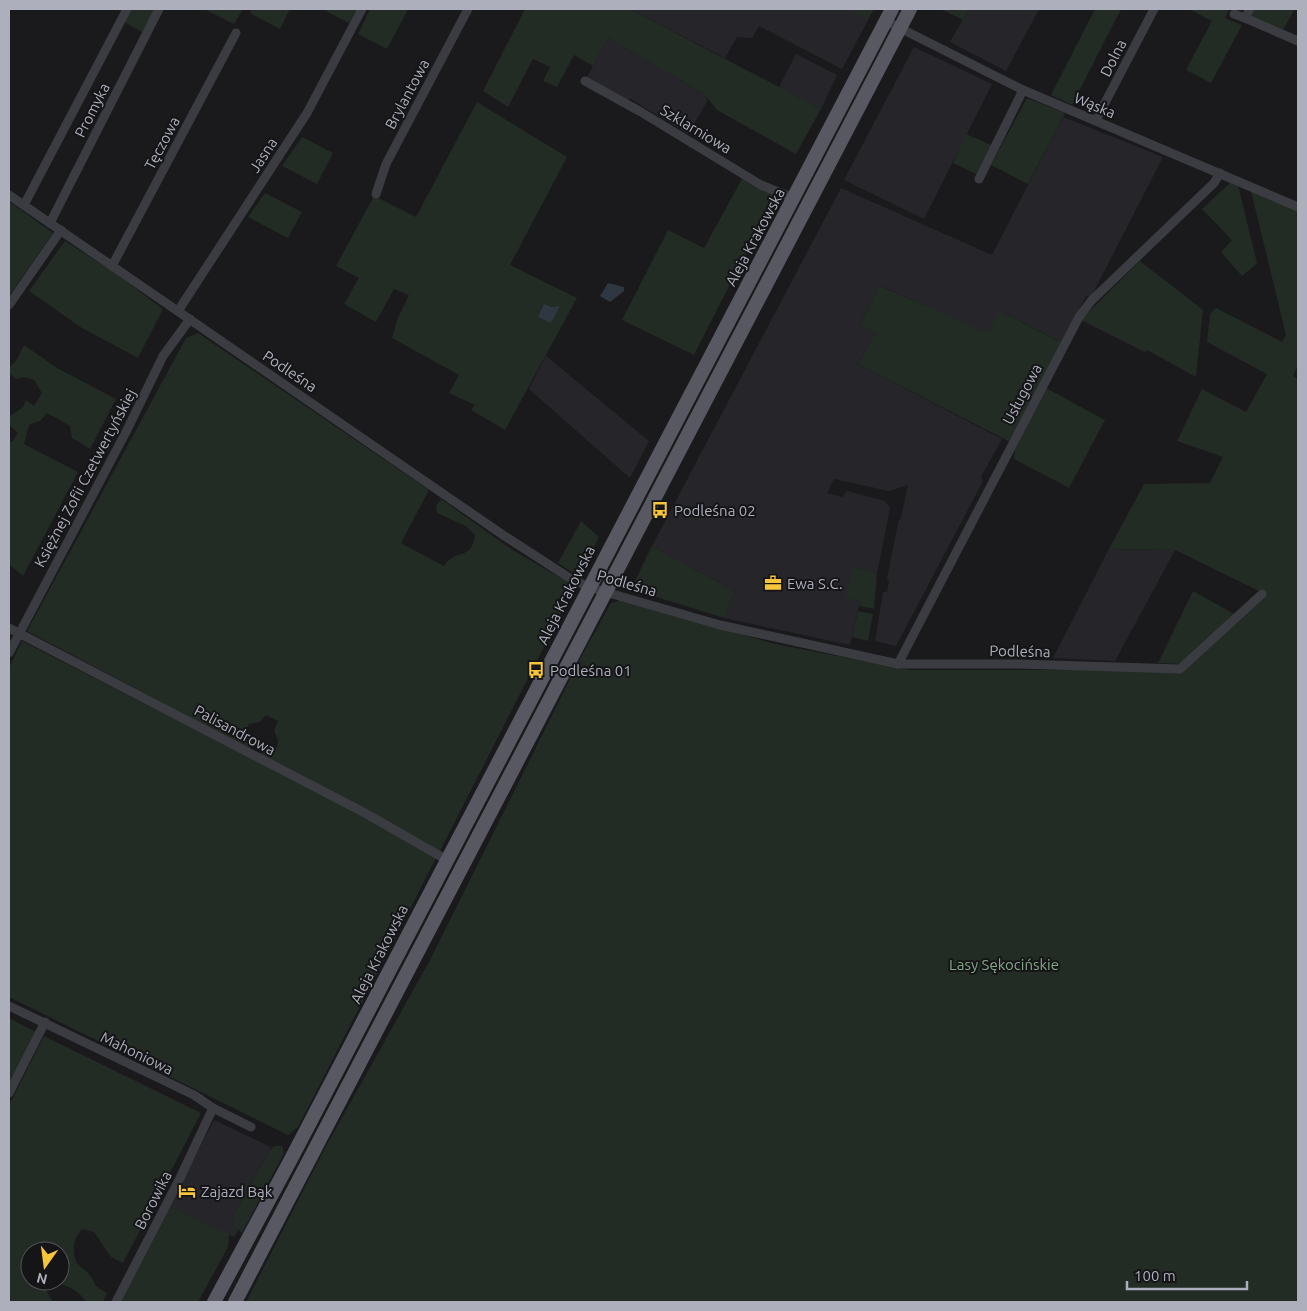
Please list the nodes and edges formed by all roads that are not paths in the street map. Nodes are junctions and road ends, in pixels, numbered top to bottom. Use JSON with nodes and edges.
{"nodes":[{"id":1,"x":127,"y":9,"type":"edge"},
{"id":2,"x":159,"y":9,"type":"edge"},
{"id":3,"x":362,"y":9,"type":"edge"},
{"id":4,"x":468,"y":9,"type":"edge"},
{"id":5,"x":910,"y":9,"type":"edge"},
{"id":6,"x":1154,"y":9,"type":"edge"},
{"id":7,"x":1250,"y":9,"type":"edge"},
{"id":8,"x":885,"y":13,"type":"edge"},
{"id":9,"x":1234,"y":14,"type":"dead end"},
{"id":10,"x":1245,"y":18,"type":"junction"},
{"id":11,"x":900,"y":28,"type":"junction"},
{"id":12,"x":236,"y":33,"type":"dead end"},
{"id":13,"x":1298,"y":41,"type":"edge"},
{"id":14,"x":585,"y":81,"type":"dead end"},
{"id":15,"x":1024,"y":90,"type":"junction"},
{"id":16,"x":1096,"y":120,"type":"junction"},
{"id":17,"x":1220,"y":173,"type":"junction"},
{"id":18,"x":979,"y":179,"type":"dead end"},
{"id":19,"x":376,"y":194,"type":"dead end"},
{"id":20,"x":9,"y":195,"type":"edge"},
{"id":21,"x":794,"y":198,"type":"junction"},
{"id":22,"x":24,"y":205,"type":"junction"},
{"id":23,"x":1298,"y":207,"type":"edge"},
{"id":24,"x":50,"y":223,"type":"junction"},
{"id":25,"x":61,"y":230,"type":"junction"},
{"id":26,"x":112,"y":266,"type":"junction"},
{"id":27,"x":9,"y":305,"type":"edge"},
{"id":28,"x":178,"y":311,"type":"junction"},
{"id":29,"x":190,"y":319,"type":"junction"},
{"id":30,"x":588,"y":587,"type":"junction"},
{"id":31,"x":608,"y":592,"type":"junction"},
{"id":32,"x":1262,"y":594,"type":"dead end"},
{"id":33,"x":9,"y":628,"type":"edge"},
{"id":34,"x":19,"y":634,"type":"junction"},
{"id":35,"x":9,"y":653,"type":"edge"},
{"id":36,"x":898,"y":664,"type":"junction"},
{"id":37,"x":447,"y":860,"type":"junction"},
{"id":38,"x":9,"y":1006,"type":"edge"},
{"id":39,"x":45,"y":1022,"type":"junction"},
{"id":40,"x":9,"y":1093,"type":"edge"},
{"id":41,"x":213,"y":1108,"type":"junction"},
{"id":42,"x":251,"y":1127,"type":"dead end"},
{"id":43,"x":116,"y":1302,"type":"edge"},
{"id":44,"x":214,"y":1302,"type":"edge"},
{"id":45,"x":235,"y":1302,"type":"edge"}],
"edges":[{"from":1,"to":22,"type":"street"},
{"from":2,"to":24,"type":"street","name":"Promyka"},
{"from":3,"to":28,"type":"street","name":"Jasna"},
{"from":4,"to":19,"type":"street","name":"Brylantowa"},
{"from":5,"to":11,"type":"main road"},
{"from":6,"to":16,"type":"street","name":"Dolna"},
{"from":7,"to":10,"type":"street"},
{"from":8,"to":11,"type":"street","name":"Wąska"},
{"from":8,"to":21,"type":"main road","name":"Aleja Krakowska"},
{"from":9,"to":10,"type":"street"},
{"from":10,"to":13,"type":"street"},
{"from":11,"to":15,"type":"street","name":"Wąska"},
{"from":11,"to":31,"type":"main road"},
{"from":12,"to":26,"type":"street","name":"Tęczowa"},
{"from":14,"to":21,"type":"street","name":"Szklarniowa"},
{"from":15,"to":16,"type":"street","name":"Wąska"},
{"from":15,"to":18,"type":"street"},
{"from":16,"to":17,"type":"street","name":"Wąska"},
{"from":17,"to":23,"type":"street","name":"Wąska"},
{"from":17,"to":36,"type":"street","name":"Usługowa"},
{"from":20,"to":22,"type":"street","name":"Podleśna"},
{"from":21,"to":30,"type":"main road","name":"Aleja Krakowska"},
{"from":22,"to":24,"type":"street","name":"Podleśna"},
{"from":24,"to":25,"type":"street","name":"Podleśna"},
{"from":25,"to":26,"type":"street","name":"Podleśna"},
{"from":25,"to":27,"type":"street"},
{"from":26,"to":28,"type":"street","name":"Podleśna"},
{"from":28,"to":29,"type":"street","name":"Podleśna"},
{"from":29,"to":30,"type":"street","name":"Podleśna"},
{"from":29,"to":34,"type":"street","name":"Księżnej Zofii Czetwertyńskiej"},
{"from":30,"to":31,"type":"street","name":"Podleśna"},
{"from":30,"to":37,"type":"main road","name":"Aleja Krakowska"},
{"from":31,"to":36,"type":"street","name":"Podleśna"},
{"from":31,"to":45,"type":"main road"},
{"from":32,"to":36,"type":"street","name":"Podleśna"},
{"from":33,"to":34,"type":"street","name":"Palisandrowa"},
{"from":34,"to":35,"type":"street","name":"Księżnej Zofii Czetwertyńskiej"},
{"from":34,"to":37,"type":"street","name":"Palisandrowa"},
{"from":37,"to":44,"type":"main road","name":"Aleja Krakowska"},
{"from":38,"to":39,"type":"street","name":"Mahoniowa"},
{"from":39,"to":40,"type":"street"},
{"from":39,"to":41,"type":"street","name":"Mahoniowa"},
{"from":41,"to":42,"type":"street","name":"Mahoniowa"},
{"from":41,"to":43,"type":"street","name":"Borowika"}]}
